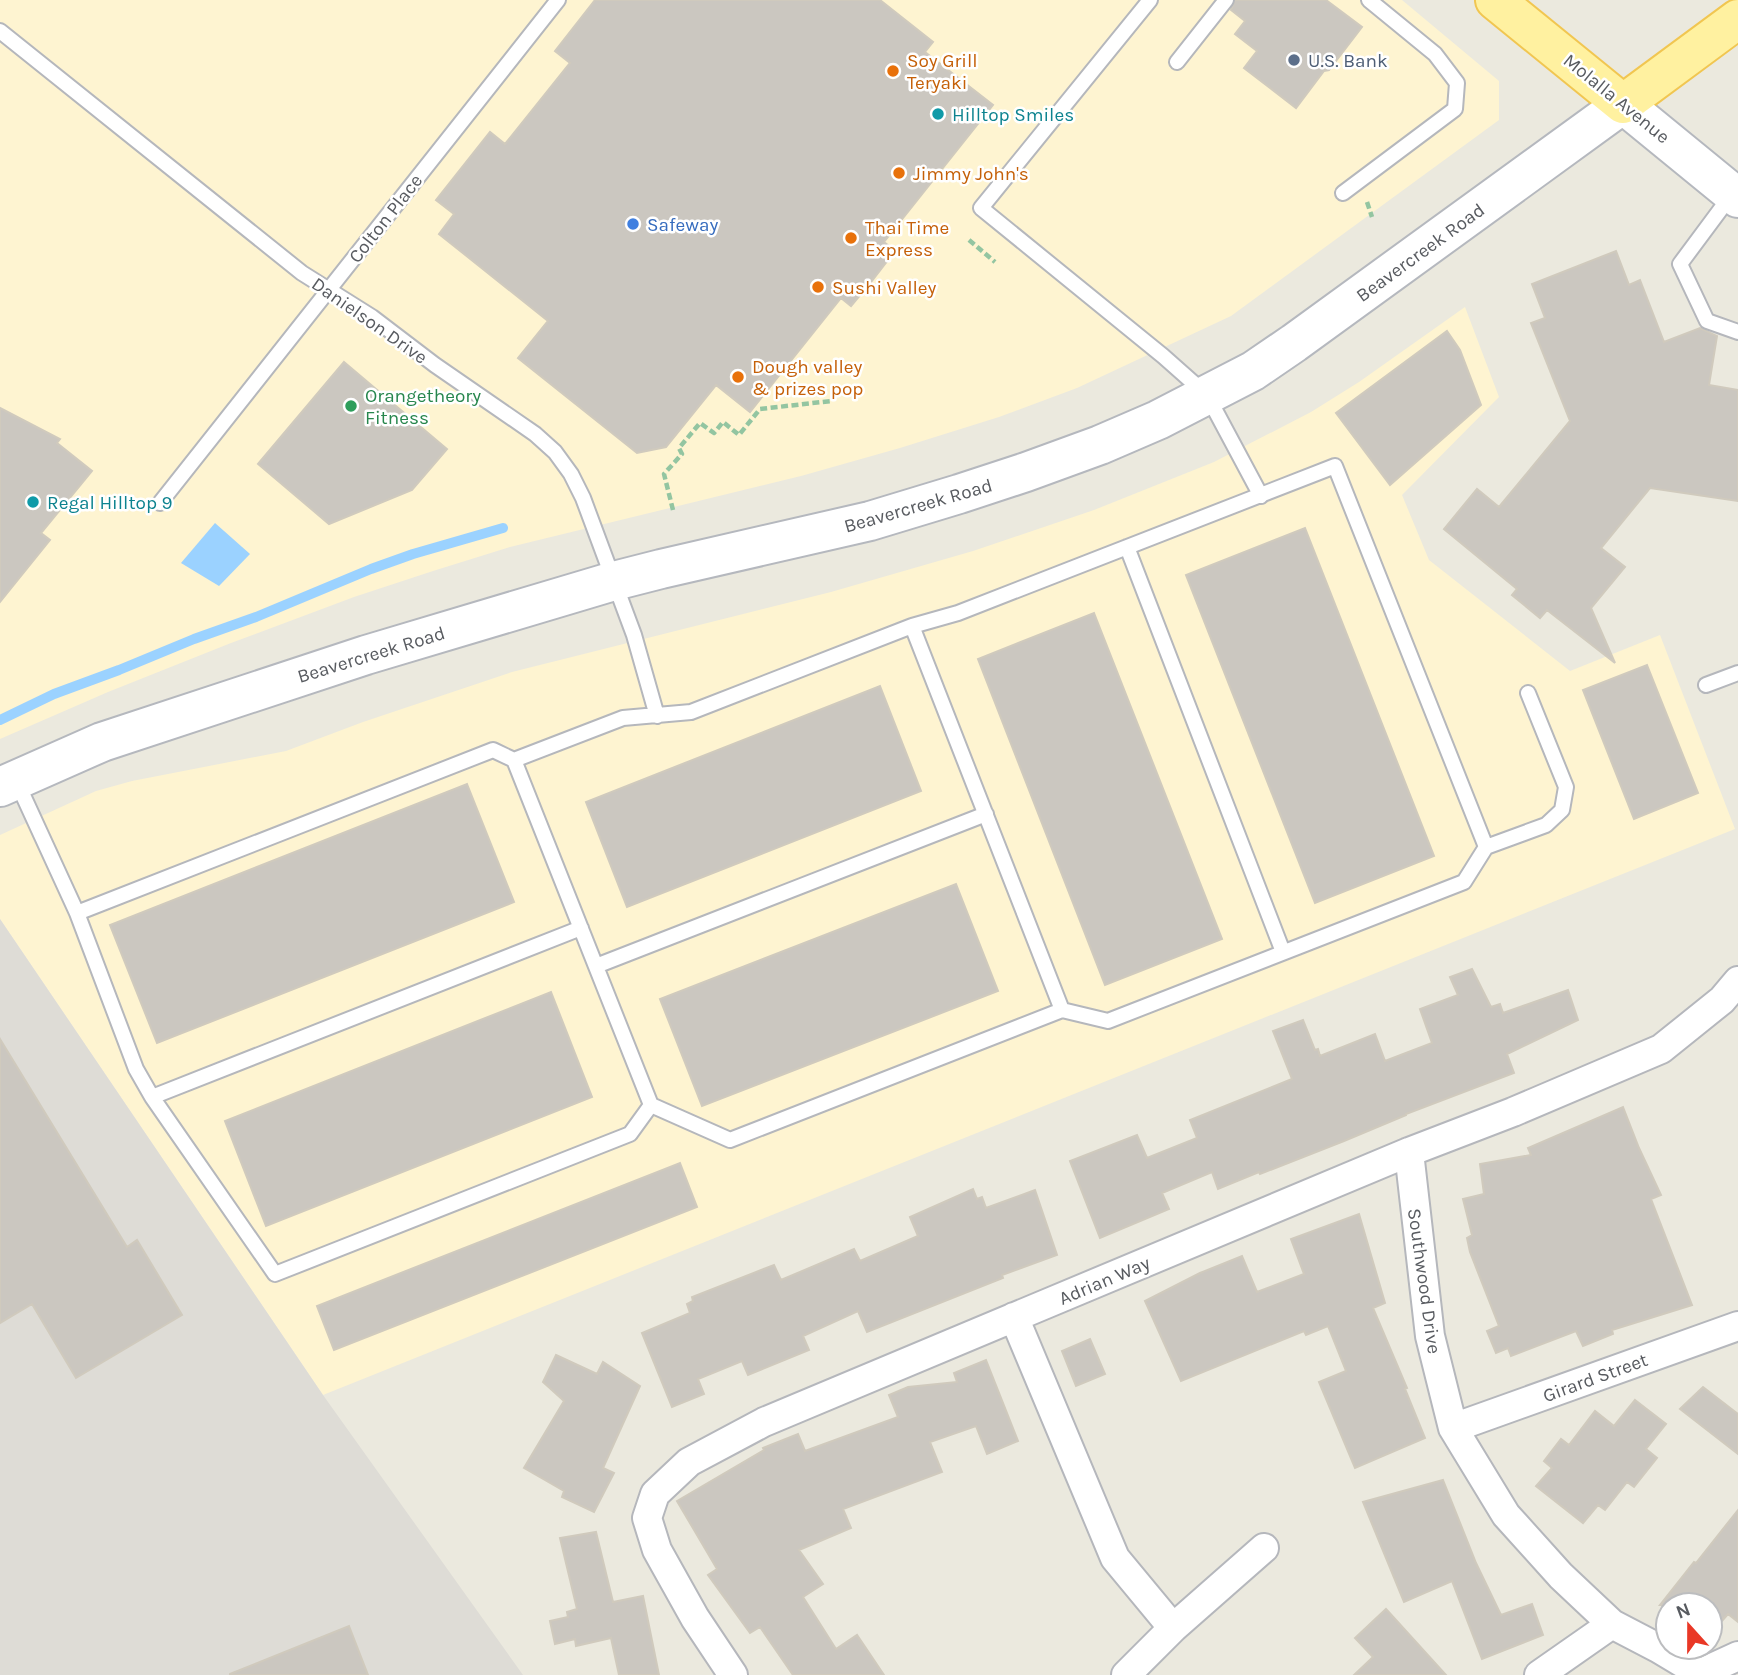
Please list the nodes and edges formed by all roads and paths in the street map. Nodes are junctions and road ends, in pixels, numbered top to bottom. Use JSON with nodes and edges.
{"nodes":[{"id":1,"x":558,"y":0,"type":"edge"},
{"id":2,"x":1150,"y":0,"type":"edge"},
{"id":3,"x":1226,"y":0,"type":"edge"},
{"id":4,"x":1369,"y":0,"type":"edge"},
{"id":5,"x":1513,"y":9,"type":"edge"},
{"id":6,"x":1738,"y":19,"type":"edge"},
{"id":7,"x":0,"y":31,"type":"edge"},
{"id":8,"x":1177,"y":62,"type":"dead end"},
{"id":9,"x":1623,"y":103,"type":"junction"},
{"id":10,"x":1343,"y":193,"type":"dead end"},
{"id":11,"x":1735,"y":195,"type":"edge"},
{"id":12,"x":970,"y":240,"type":"dead end"},
{"id":13,"x":995,"y":262,"type":"dead end"},
{"id":14,"x":329,"y":289,"type":"junction"},
{"id":15,"x":1738,"y":332,"type":"edge"},
{"id":16,"x":1207,"y":396,"type":"junction"},
{"id":17,"x":831,"y":401,"type":"dead end"},
{"id":18,"x":1261,"y":496,"type":"junction"},
{"id":19,"x":160,"y":503,"type":"dead end"},
{"id":20,"x":673,"y":510,"type":"dead end"},
{"id":21,"x":1127,"y":547,"type":"junction"},
{"id":22,"x":614,"y":582,"type":"junction"},
{"id":23,"x":912,"y":626,"type":"junction"},
{"id":24,"x":1738,"y":673,"type":"edge"},
{"id":25,"x":1706,"y":685,"type":"dead end"},
{"id":26,"x":1528,"y":693,"type":"dead end"},
{"id":27,"x":657,"y":716,"type":"junction"},
{"id":28,"x":514,"y":760,"type":"junction"},
{"id":29,"x":8,"y":783,"type":"edge"},
{"id":30,"x":986,"y":814,"type":"junction"},
{"id":31,"x":1486,"y":847,"type":"junction"},
{"id":32,"x":77,"y":913,"type":"junction"},
{"id":33,"x":581,"y":928,"type":"junction"},
{"id":34,"x":1283,"y":952,"type":"junction"},
{"id":35,"x":596,"y":967,"type":"junction"},
{"id":36,"x":1738,"y":981,"type":"edge"},
{"id":37,"x":1062,"y":1010,"type":"junction"},
{"id":38,"x":152,"y":1097,"type":"junction"},
{"id":39,"x":651,"y":1105,"type":"junction"},
{"id":40,"x":1409,"y":1152,"type":"junction"},
{"id":41,"x":1014,"y":1317,"type":"junction"},
{"id":42,"x":1738,"y":1326,"type":"edge"},
{"id":43,"x":1453,"y":1427,"type":"junction"},
{"id":44,"x":1264,"y":1548,"type":"dead end"},
{"id":45,"x":1612,"y":1624,"type":"junction"},
{"id":46,"x":1173,"y":1628,"type":"junction"},
{"id":47,"x":1738,"y":1656,"type":"edge"},
{"id":48,"x":1702,"y":1674,"type":"edge"},
{"id":49,"x":733,"y":1675,"type":"edge"},
{"id":50,"x":1126,"y":1675,"type":"edge"},
{"id":51,"x":1539,"y":1675,"type":"edge"}],
"edges":[{"from":1,"to":14,"type":"lane","name":"Colton Place"},
{"from":2,"to":16,"type":"lane"},
{"from":3,"to":8,"type":"lane"},
{"from":4,"to":10,"type":"lane"},
{"from":5,"to":9,"type":"main road","name":"Molalla Avenue"},
{"from":6,"to":9,"type":"main road","name":"Beavercreek Road"},
{"from":7,"to":14,"type":"lane","name":"Danielson Drive"},
{"from":9,"to":11,"type":"main road","name":"Molalla Avenue"},
{"from":9,"to":16,"type":"main road","name":"Beavercreek Road"},
{"from":11,"to":15,"type":"lane"},
{"from":12,"to":13,"type":"path"},
{"from":14,"to":19,"type":"lane","name":"Colton Place"},
{"from":14,"to":22,"type":"lane","name":"Danielson Drive"},
{"from":16,"to":18,"type":"lane"},
{"from":16,"to":22,"type":"main road","name":"Beavercreek Road"},
{"from":17,"to":20,"type":"path"},
{"from":18,"to":21,"type":"lane"},
{"from":18,"to":31,"type":"lane"},
{"from":21,"to":23,"type":"lane"},
{"from":21,"to":34,"type":"lane"},
{"from":22,"to":27,"type":"lane","name":"Danielson Drive"},
{"from":22,"to":29,"type":"main road","name":"Beavercreek Road"},
{"from":23,"to":27,"type":"lane"},
{"from":23,"to":30,"type":"lane"},
{"from":24,"to":25,"type":"lane"},
{"from":26,"to":31,"type":"lane"},
{"from":27,"to":28,"type":"lane"},
{"from":28,"to":32,"type":"lane"},
{"from":28,"to":33,"type":"lane"},
{"from":29,"to":32,"type":"lane"},
{"from":30,"to":35,"type":"lane"},
{"from":30,"to":37,"type":"lane"},
{"from":31,"to":34,"type":"lane"},
{"from":32,"to":38,"type":"lane"},
{"from":33,"to":35,"type":"lane"},
{"from":33,"to":38,"type":"lane"},
{"from":34,"to":37,"type":"lane"},
{"from":35,"to":39,"type":"lane"},
{"from":36,"to":40,"type":"street","name":"Adrian Way"},
{"from":37,"to":39,"type":"lane"},
{"from":38,"to":39,"type":"lane"},
{"from":40,"to":41,"type":"street","name":"Adrian Way"},
{"from":40,"to":43,"type":"street","name":"Southwood Drive"},
{"from":41,"to":46,"type":"street"},
{"from":41,"to":49,"type":"street","name":"Adrian Way"},
{"from":42,"to":43,"type":"street","name":"Girard Street"},
{"from":43,"to":45,"type":"street","name":"Southwood Drive"},
{"from":44,"to":46,"type":"street"},
{"from":45,"to":48,"type":"street","name":"Southwood Drive"},
{"from":45,"to":51,"type":"street"},
{"from":46,"to":50,"type":"street"},
{"from":47,"to":48,"type":"street"}]}
